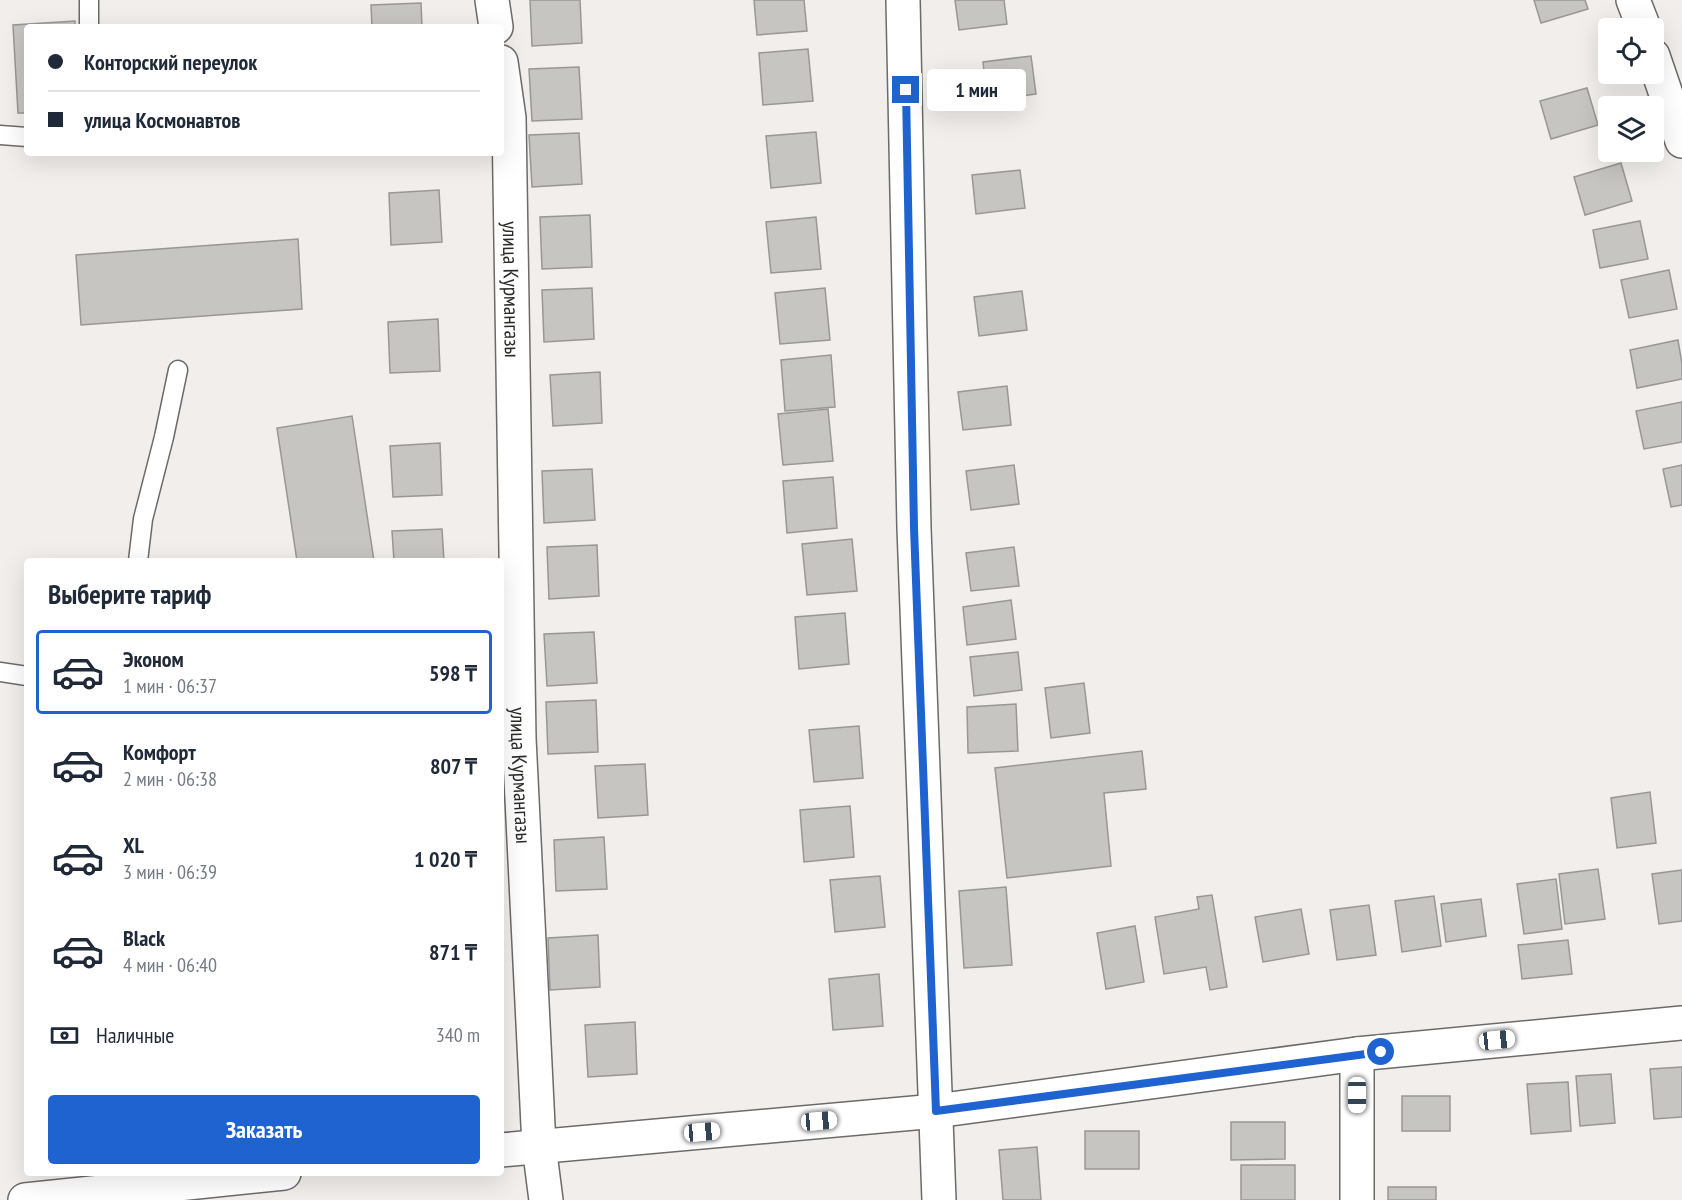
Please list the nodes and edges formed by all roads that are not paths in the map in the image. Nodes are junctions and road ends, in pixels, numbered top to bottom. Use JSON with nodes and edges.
{"nodes":[{"id":1,"x":89,"y":0,"type":"edge"},
{"id":2,"x":492,"y":0,"type":"edge"},
{"id":3,"x":903,"y":0,"type":"edge"},
{"id":4,"x":1634,"y":0,"type":"edge"},
{"id":5,"x":1640,"y":18,"type":"edge"},
{"id":6,"x":89,"y":24,"type":"edge"},
{"id":7,"x":496,"y":24,"type":"edge"},
{"id":8,"x":504,"y":83,"type":"edge"},
{"id":9,"x":1663,"y":84,"type":"edge"},
{"id":10,"x":0,"y":135,"type":"edge"},
{"id":11,"x":24,"y":137,"type":"edge"},
{"id":12,"x":1682,"y":141,"type":"edge"},
{"id":13,"x":178,"y":370,"type":"dead end"},
{"id":14,"x":138,"y":558,"type":"edge"},
{"id":15,"x":0,"y":672,"type":"edge"},
{"id":16,"x":24,"y":676,"type":"edge"},
{"id":17,"x":1682,"y":1023,"type":"edge"},
{"id":18,"x":1357,"y":1054,"type":"junction"},
{"id":19,"x":936,"y":1111,"type":"junction"},
{"id":20,"x":539,"y":1146,"type":"junction"},
{"id":21,"x":504,"y":1150,"type":"edge"},
{"id":22,"x":255,"y":1176,"type":"edge"},
{"id":23,"x":25,"y":1200,"type":"edge"},
{"id":24,"x":546,"y":1200,"type":"edge"},
{"id":25,"x":939,"y":1200,"type":"edge"},
{"id":26,"x":1357,"y":1200,"type":"edge"}],
"edges":[{"from":1,"to":6,"type":"lane"},
{"from":2,"to":7,"type":"street"},
{"from":3,"to":19,"type":"street"},
{"from":4,"to":5,"type":"street"},
{"from":8,"to":20,"type":"street","name":"улица Курмангазы"},
{"from":9,"to":12,"type":"street"},
{"from":10,"to":11,"type":"lane"},
{"from":13,"to":14,"type":"lane"},
{"from":15,"to":16,"type":"lane"},
{"from":17,"to":18,"type":"street"},
{"from":18,"to":19,"type":"street"},
{"from":18,"to":26,"type":"street"},
{"from":19,"to":20,"type":"street"},
{"from":19,"to":25,"type":"street"},
{"from":20,"to":21,"type":"street"},
{"from":20,"to":24,"type":"street","name":"улица Курмангазы"},
{"from":22,"to":23,"type":"street"}]}
